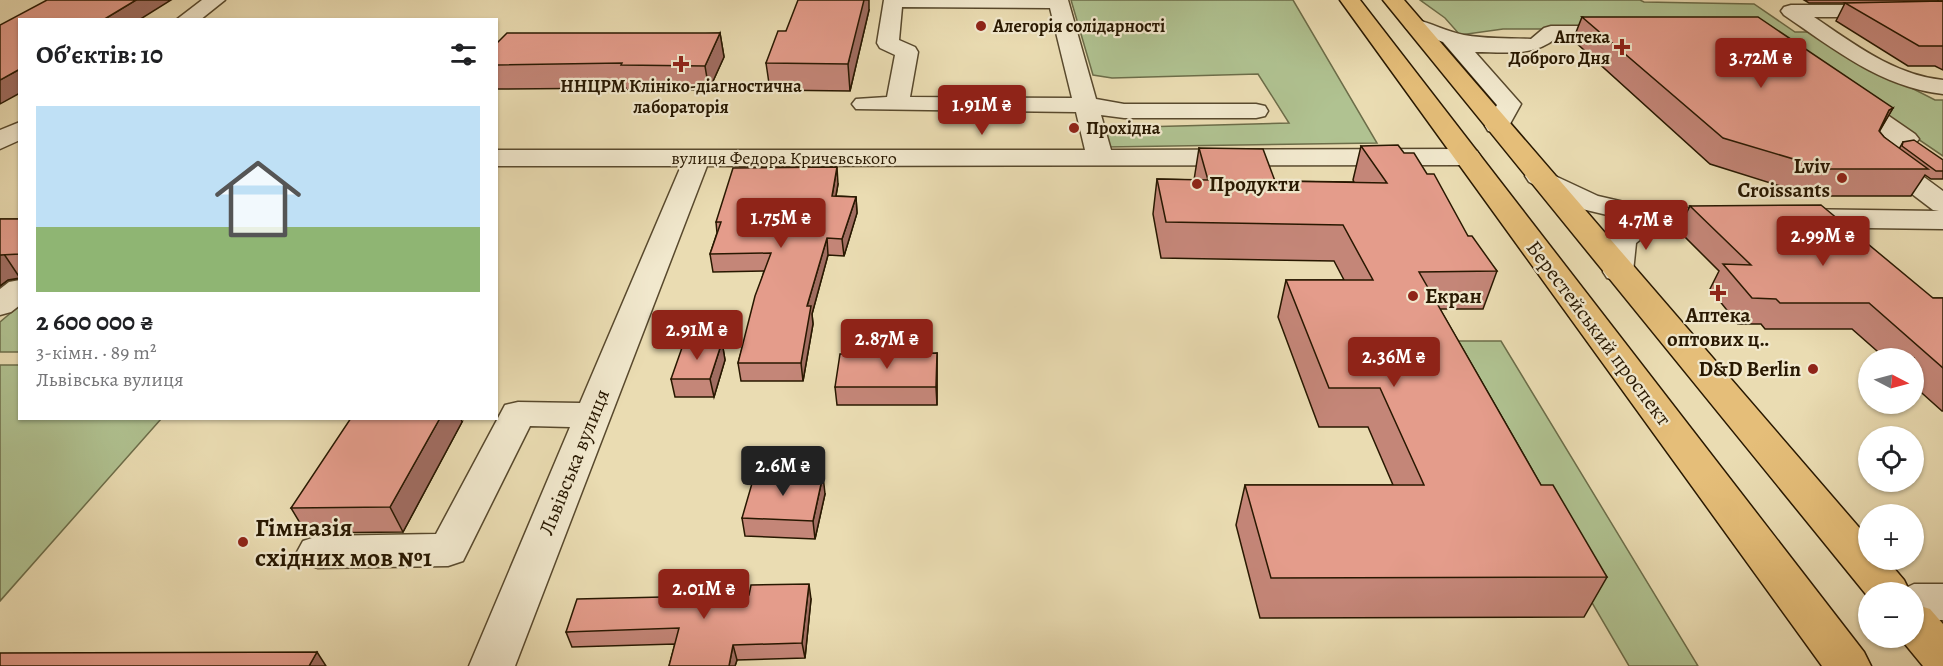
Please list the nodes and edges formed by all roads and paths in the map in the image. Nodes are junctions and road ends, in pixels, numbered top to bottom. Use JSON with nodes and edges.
{"nodes":[{"id":1,"x":215,"y":0,"type":"edge"},
{"id":2,"x":1350,"y":0,"type":"edge"},
{"id":3,"x":1393,"y":0,"type":"edge"},
{"id":4,"x":1778,"y":0,"type":"edge"},
{"id":5,"x":893,"y":1,"type":"edge"},
{"id":6,"x":1058,"y":1,"type":"edge"},
{"id":7,"x":1796,"y":10,"type":"junction"},
{"id":8,"x":1943,"y":11,"type":"edge"},
{"id":9,"x":189,"y":18,"type":"edge"},
{"id":10,"x":1414,"y":26,"type":"junction"},
{"id":11,"x":1646,"y":32,"type":"edge"},
{"id":12,"x":1527,"y":44,"type":"junction"},
{"id":13,"x":1830,"y":86,"type":"edge"},
{"id":14,"x":1943,"y":87,"type":"edge"},
{"id":15,"x":864,"y":104,"type":"dead end"},
{"id":16,"x":897,"y":104,"type":"junction"},
{"id":17,"x":1086,"y":105,"type":"junction"},
{"id":18,"x":1256,"y":111,"type":"dead end"},
{"id":19,"x":1497,"y":126,"type":"junction"},
{"id":20,"x":18,"y":130,"type":"edge"},
{"id":21,"x":0,"y":141,"type":"edge"},
{"id":22,"x":1100,"y":157,"type":"junction"},
{"id":23,"x":1468,"y":157,"type":"junction"},
{"id":24,"x":498,"y":158,"type":"edge"},
{"id":25,"x":697,"y":158,"type":"junction"},
{"id":26,"x":0,"y":159,"type":"edge"},
{"id":27,"x":18,"y":159,"type":"edge"},
{"id":28,"x":1538,"y":176,"type":"junction"},
{"id":29,"x":1943,"y":204,"type":"edge"},
{"id":30,"x":1650,"y":217,"type":"junction"},
{"id":31,"x":1943,"y":220,"type":"edge"},
{"id":32,"x":1618,"y":272,"type":"junction"},
{"id":33,"x":18,"y":291,"type":"edge"},
{"id":34,"x":0,"y":305,"type":"edge"},
{"id":35,"x":593,"y":415,"type":"junction"},
{"id":36,"x":318,"y":552,"type":"dead end"},
{"id":37,"x":1881,"y":582,"type":"edge"},
{"id":38,"x":1924,"y":602,"type":"edge"},
{"id":39,"x":1943,"y":602,"type":"edge"},
{"id":40,"x":1924,"y":634,"type":"edge"},
{"id":41,"x":1943,"y":657,"type":"edge"},
{"id":42,"x":492,"y":666,"type":"edge"},
{"id":43,"x":1848,"y":666,"type":"edge"}],
"edges":[{"from":1,"to":9,"type":"street"},
{"from":2,"to":23,"type":"main road","name":"Берестейський проспект"},
{"from":3,"to":10,"type":"main road"},
{"from":4,"to":7,"type":"street"},
{"from":5,"to":6,"type":"street"},
{"from":5,"to":16,"type":"street"},
{"from":6,"to":17,"type":"street"},
{"from":7,"to":8,"type":"street"},
{"from":7,"to":14,"type":"street"},
{"from":10,"to":12,"type":"street"},
{"from":10,"to":19,"type":"main road"},
{"from":11,"to":12,"type":"street"},
{"from":12,"to":19,"type":"street"},
{"from":13,"to":29,"type":"street"},
{"from":15,"to":16,"type":"street"},
{"from":16,"to":17,"type":"street"},
{"from":17,"to":18,"type":"street"},
{"from":17,"to":22,"type":"street"},
{"from":19,"to":28,"type":"main road"},
{"from":20,"to":21,"type":"street"},
{"from":22,"to":23,"type":"street","name":"вулиця Федора Кричевського"},
{"from":22,"to":25,"type":"street","name":"вулиця Федора Кричевського"},
{"from":23,"to":43,"type":"main road","name":"Берестейський проспект"},
{"from":24,"to":25,"type":"street","name":"вулиця Федора Кричевського"},
{"from":25,"to":35,"type":"street","name":"Львівська вулиця"},
{"from":26,"to":27,"type":"street"},
{"from":28,"to":30,"type":"street"},
{"from":28,"to":32,"type":"main road"},
{"from":30,"to":31,"type":"street"},
{"from":30,"to":32,"type":"street"},
{"from":32,"to":37,"type":"main road"},
{"from":33,"to":34,"type":"street"},
{"from":35,"to":36,"type":"street"},
{"from":35,"to":42,"type":"street","name":"Львівська вулиця"},
{"from":38,"to":39,"type":"street"},
{"from":40,"to":41,"type":"main road"}]}
